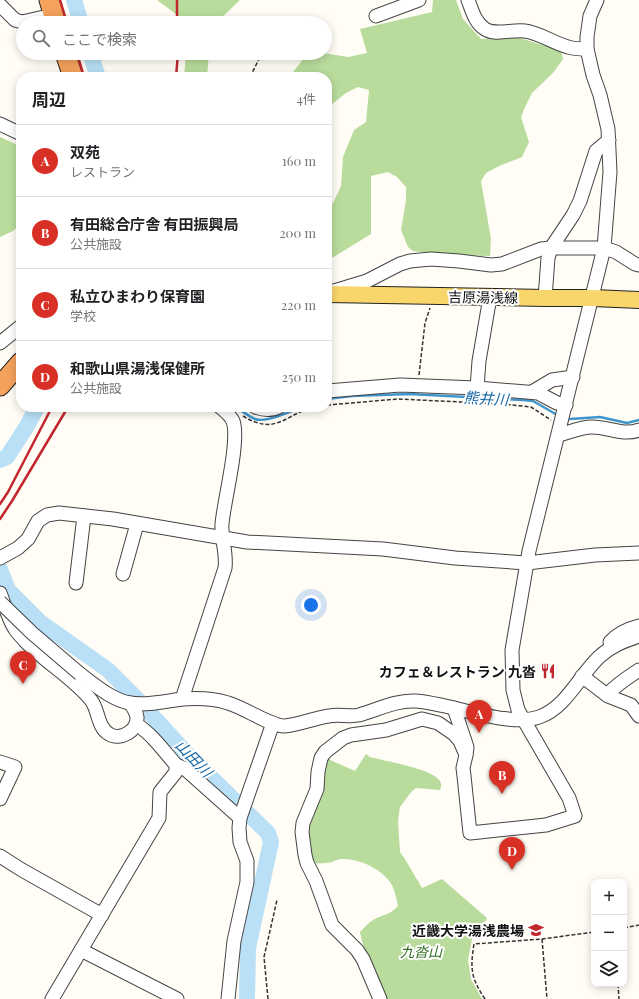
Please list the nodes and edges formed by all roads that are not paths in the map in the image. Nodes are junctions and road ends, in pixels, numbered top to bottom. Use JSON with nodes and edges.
{"nodes":[{"id":1,"x":419,"y":0,"type":"edge"},
{"id":2,"x":468,"y":0,"type":"edge"},
{"id":3,"x":597,"y":0,"type":"edge"},
{"id":4,"x":1,"y":6,"type":"edge"},
{"id":5,"x":53,"y":13,"type":"edge"},
{"id":6,"x":43,"y":16,"type":"edge"},
{"id":7,"x":376,"y":16,"type":"dead end"},
{"id":8,"x":16,"y":20,"type":"edge"},
{"id":9,"x":587,"y":49,"type":"junction"},
{"id":10,"x":68,"y":60,"type":"edge"},
{"id":11,"x":72,"y":72,"type":"edge"},
{"id":12,"x":0,"y":124,"type":"edge"},
{"id":13,"x":16,"y":132,"type":"edge"},
{"id":14,"x":609,"y":140,"type":"junction"},
{"id":15,"x":551,"y":248,"type":"junction"},
{"id":16,"x":604,"y":248,"type":"junction"},
{"id":17,"x":639,"y":265,"type":"edge"},
{"id":18,"x":332,"y":292,"type":"edge"},
{"id":19,"x":332,"y":294,"type":"edge"},
{"id":20,"x":490,"y":297,"type":"junction"},
{"id":21,"x":545,"y":298,"type":"junction"},
{"id":22,"x":593,"y":298,"type":"junction"},
{"id":23,"x":639,"y":300,"type":"edge"},
{"id":24,"x":16,"y":330,"type":"edge"},
{"id":25,"x":0,"y":342,"type":"edge"},
{"id":26,"x":16,"y":368,"type":"edge"},
{"id":27,"x":573,"y":377,"type":"junction"},
{"id":28,"x":0,"y":386,"type":"edge"},
{"id":29,"x":477,"y":388,"type":"junction"},
{"id":30,"x":332,"y":391,"type":"edge"},
{"id":31,"x":532,"y":392,"type":"junction"},
{"id":32,"x":566,"y":407,"type":"junction"},
{"id":33,"x":225,"y":412,"type":"edge"},
{"id":34,"x":560,"y":429,"type":"junction"},
{"id":35,"x":639,"y":430,"type":"edge"},
{"id":36,"x":84,"y":516,"type":"junction"},
{"id":37,"x":137,"y":524,"type":"junction"},
{"id":38,"x":223,"y":539,"type":"junction"},
{"id":39,"x":639,"y":553,"type":"edge"},
{"id":40,"x":0,"y":558,"type":"edge"},
{"id":41,"x":527,"y":563,"type":"junction"},
{"id":42,"x":123,"y":574,"type":"dead end"},
{"id":43,"x":76,"y":583,"type":"dead end"},
{"id":44,"x":0,"y":593,"type":"edge"},
{"id":45,"x":0,"y":602,"type":"edge"},
{"id":46,"x":639,"y":626,"type":"edge"},
{"id":47,"x":639,"y":636,"type":"edge"},
{"id":48,"x":598,"y":658,"type":"junction"},
{"id":49,"x":639,"y":670,"type":"edge"},
{"id":50,"x":582,"y":676,"type":"junction"},
{"id":51,"x":607,"y":695,"type":"junction"},
{"id":52,"x":182,"y":699,"type":"junction"},
{"id":53,"x":130,"y":703,"type":"junction"},
{"id":54,"x":454,"y":708,"type":"junction"},
{"id":55,"x":639,"y":716,"type":"edge"},
{"id":56,"x":524,"y":720,"type":"junction"},
{"id":57,"x":273,"y":723,"type":"junction"},
{"id":58,"x":136,"y":724,"type":"junction"},
{"id":59,"x":466,"y":755,"type":"junction"},
{"id":60,"x":0,"y":762,"type":"edge"},
{"id":61,"x":176,"y":766,"type":"junction"},
{"id":62,"x":0,"y":799,"type":"edge"},
{"id":63,"x":240,"y":818,"type":"junction"},
{"id":64,"x":0,"y":856,"type":"edge"},
{"id":65,"x":102,"y":915,"type":"junction"},
{"id":66,"x":81,"y":950,"type":"junction"},
{"id":67,"x":52,"y":999,"type":"edge"},
{"id":68,"x":177,"y":999,"type":"edge"},
{"id":69,"x":228,"y":999,"type":"edge"},
{"id":70,"x":380,"y":999,"type":"edge"}],
"edges":[{"from":1,"to":7,"type":"street"},
{"from":2,"to":9,"type":"street"},
{"from":3,"to":9,"type":"street"},
{"from":4,"to":8,"type":"street"},
{"from":5,"to":6,"type":"street"},
{"from":9,"to":14,"type":"street"},
{"from":10,"to":11,"type":"highway"},
{"from":12,"to":13,"type":"street"},
{"from":14,"to":15,"type":"street"},
{"from":14,"to":16,"type":"street"},
{"from":15,"to":16,"type":"street"},
{"from":15,"to":18,"type":"street"},
{"from":15,"to":21,"type":"street"},
{"from":16,"to":17,"type":"street"},
{"from":16,"to":22,"type":"street"},
{"from":19,"to":20,"type":"main road","name":"吉原湯浅線"},
{"from":20,"to":21,"type":"main road","name":"吉原湯浅線"},
{"from":20,"to":29,"type":"street"},
{"from":21,"to":22,"type":"main road","name":"吉原湯浅線"},
{"from":22,"to":23,"type":"main road","name":"吉原湯浅線"},
{"from":22,"to":27,"type":"street"},
{"from":24,"to":25,"type":"street"},
{"from":26,"to":28,"type":"highway"},
{"from":27,"to":31,"type":"street"},
{"from":27,"to":32,"type":"street"},
{"from":29,"to":30,"type":"street"},
{"from":29,"to":31,"type":"street"},
{"from":31,"to":32,"type":"street"},
{"from":32,"to":34,"type":"street"},
{"from":33,"to":38,"type":"street"},
{"from":34,"to":35,"type":"street"},
{"from":34,"to":41,"type":"street"},
{"from":36,"to":37,"type":"street"},
{"from":36,"to":40,"type":"street"},
{"from":36,"to":43,"type":"street"},
{"from":37,"to":38,"type":"street"},
{"from":37,"to":42,"type":"street"},
{"from":38,"to":41,"type":"street"},
{"from":38,"to":52,"type":"street"},
{"from":39,"to":41,"type":"street"},
{"from":41,"to":56,"type":"street"},
{"from":44,"to":58,"type":"street"},
{"from":45,"to":53,"type":"street","bridge":true},
{"from":46,"to":48,"type":"street"},
{"from":47,"to":48,"type":"street"},
{"from":48,"to":50,"type":"street"},
{"from":49,"to":51,"type":"street"},
{"from":50,"to":51,"type":"street"},
{"from":50,"to":56,"type":"street"},
{"from":51,"to":55,"type":"street"},
{"from":52,"to":53,"type":"street"},
{"from":52,"to":57,"type":"street"},
{"from":53,"to":58,"type":"street"},
{"from":54,"to":56,"type":"street"},
{"from":54,"to":57,"type":"street"},
{"from":54,"to":59,"type":"street"},
{"from":56,"to":59,"type":"street"},
{"from":57,"to":63,"type":"street"},
{"from":58,"to":61,"type":"street"},
{"from":59,"to":70,"type":"street"},
{"from":60,"to":62,"type":"street"},
{"from":61,"to":63,"type":"street"},
{"from":61,"to":65,"type":"street"},
{"from":63,"to":69,"type":"street"},
{"from":64,"to":65,"type":"street"},
{"from":65,"to":66,"type":"street"},
{"from":66,"to":67,"type":"street"},
{"from":66,"to":68,"type":"street"}]}
